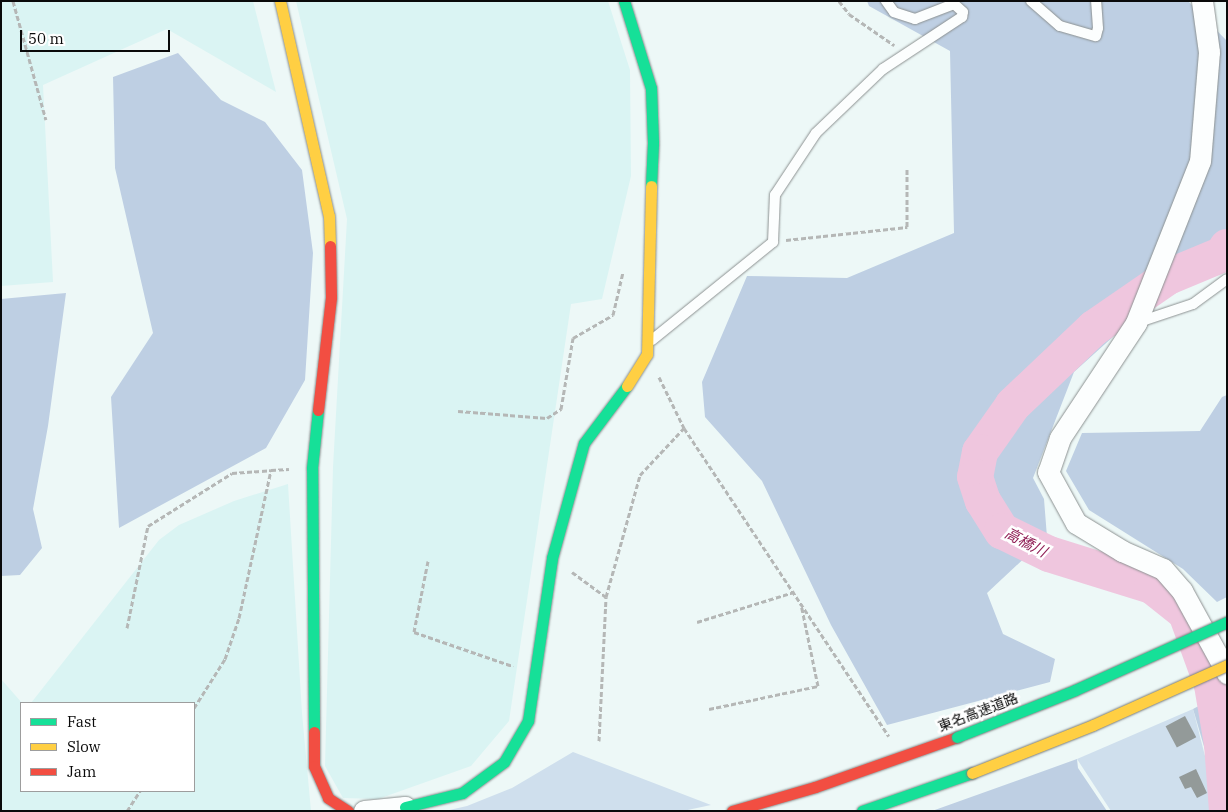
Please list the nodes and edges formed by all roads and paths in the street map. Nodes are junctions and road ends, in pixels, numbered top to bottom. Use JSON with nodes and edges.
{"nodes":[{"id":1,"x":13,"y":1,"type":"edge"},
{"id":2,"x":280,"y":1,"type":"edge"},
{"id":3,"x":624,"y":1,"type":"edge"},
{"id":4,"x":839,"y":1,"type":"edge"},
{"id":5,"x":886,"y":1,"type":"edge"},
{"id":6,"x":1031,"y":1,"type":"edge"},
{"id":7,"x":1096,"y":1,"type":"edge"},
{"id":8,"x":1202,"y":1,"type":"edge"},
{"id":9,"x":907,"y":54,"type":"junction"},
{"id":10,"x":46,"y":120,"type":"dead end"},
{"id":11,"x":907,"y":169,"type":"dead end"},
{"id":12,"x":772,"y":242,"type":"junction"},
{"id":13,"x":624,"y":268,"type":"dead end"},
{"id":14,"x":1227,"y":279,"type":"edge"},
{"id":15,"x":1136,"y":323,"type":"junction"},
{"id":16,"x":647,"y":349,"type":"junction"},
{"id":17,"x":458,"y":410,"type":"dead end"},
{"id":18,"x":684,"y":428,"type":"junction"},
{"id":19,"x":312,"y":468,"type":"junction"},
{"id":20,"x":270,"y":470,"type":"junction"},
{"id":21,"x":552,"y":558,"type":"junction"},
{"id":22,"x":428,"y":561,"type":"dead end"},
{"id":23,"x":794,"y":592,"type":"junction"},
{"id":24,"x":606,"y":597,"type":"junction"},
{"id":25,"x":800,"y":601,"type":"junction"},
{"id":26,"x":697,"y":622,"type":"dead end"},
{"id":27,"x":1227,"y":622,"type":"edge"},
{"id":28,"x":127,"y":628,"type":"dead end"},
{"id":29,"x":1227,"y":665,"type":"edge"},
{"id":30,"x":535,"y":673,"type":"junction"},
{"id":31,"x":1227,"y":673,"type":"edge"},
{"id":32,"x":195,"y":706,"type":"edge"},
{"id":33,"x":709,"y":709,"type":"dead end"},
{"id":34,"x":890,"y":737,"type":"dead end"},
{"id":35,"x":599,"y":741,"type":"dead end"},
{"id":36,"x":139,"y":792,"type":"edge"},
{"id":37,"x":405,"y":809,"type":"edge"},
{"id":38,"x":127,"y":811,"type":"edge"},
{"id":39,"x":348,"y":811,"type":"edge"},
{"id":40,"x":364,"y":811,"type":"edge"},
{"id":41,"x":732,"y":811,"type":"edge"},
{"id":42,"x":862,"y":811,"type":"edge"}],
"edges":[{"from":1,"to":10,"type":"path"},
{"from":2,"to":19,"type":"main road"},
{"from":3,"to":16,"type":"main road"},
{"from":4,"to":9,"type":"path"},
{"from":5,"to":9,"type":"lane"},
{"from":6,"to":7,"type":"lane"},
{"from":8,"to":15,"type":"street"},
{"from":9,"to":12,"type":"lane"},
{"from":11,"to":12,"type":"path"},
{"from":12,"to":16,"type":"lane"},
{"from":13,"to":17,"type":"path"},
{"from":14,"to":15,"type":"lane"},
{"from":15,"to":31,"type":"street"},
{"from":16,"to":18,"type":"path"},
{"from":16,"to":21,"type":"main road"},
{"from":18,"to":23,"type":"path"},
{"from":18,"to":24,"type":"path"},
{"from":19,"to":20,"type":"path"},
{"from":19,"to":39,"type":"main road"},
{"from":20,"to":28,"type":"path"},
{"from":20,"to":32,"type":"path"},
{"from":21,"to":24,"type":"path"},
{"from":21,"to":30,"type":"main road"},
{"from":22,"to":30,"type":"path"},
{"from":23,"to":25,"type":"path"},
{"from":23,"to":26,"type":"path"},
{"from":24,"to":35,"type":"path"},
{"from":25,"to":33,"type":"path"},
{"from":25,"to":34,"type":"path"},
{"from":27,"to":41,"type":"main road","name":"東名高速道路","bridge":true},
{"from":29,"to":42,"type":"main road","bridge":true},
{"from":30,"to":37,"type":"main road"},
{"from":36,"to":38,"type":"path"},
{"from":37,"to":40,"type":"street"}]}
